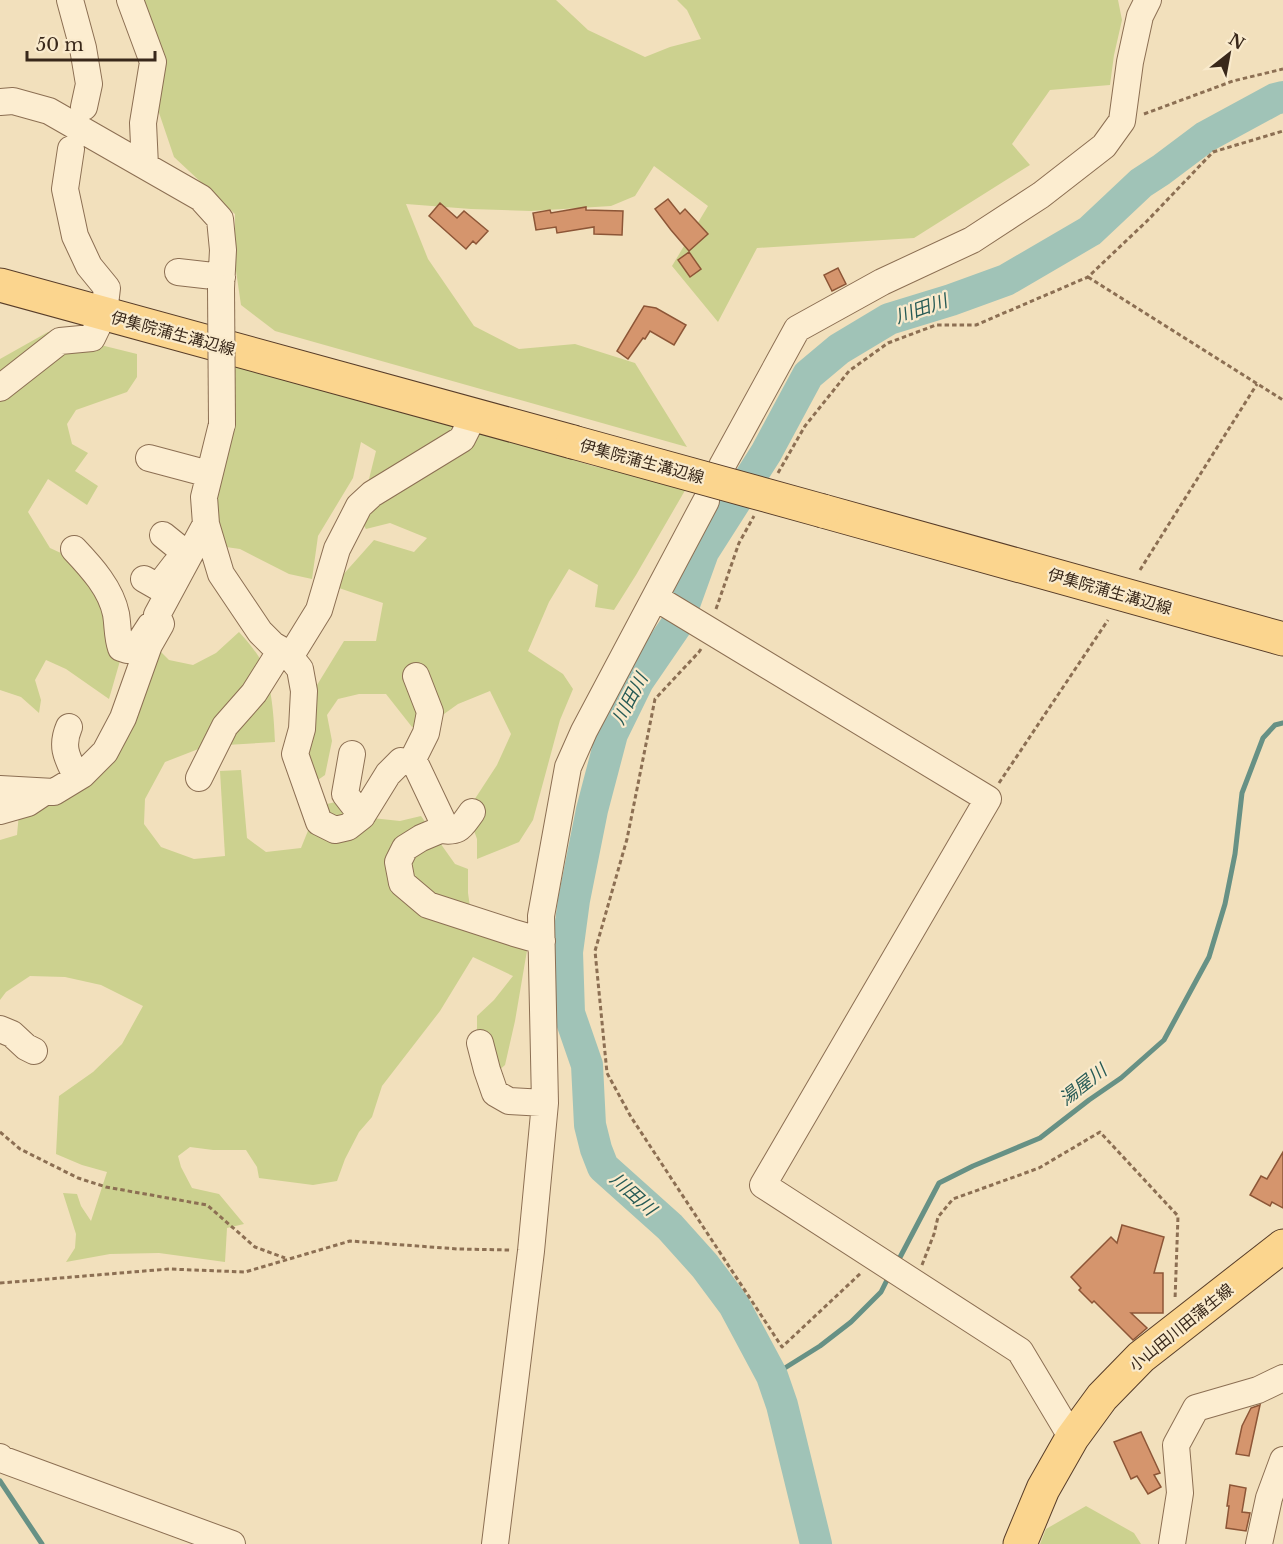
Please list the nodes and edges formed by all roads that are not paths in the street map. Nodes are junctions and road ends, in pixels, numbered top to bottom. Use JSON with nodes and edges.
{"nodes":[{"id":1,"x":70,"y":0,"type":"edge"},
{"id":2,"x":130,"y":0,"type":"edge"},
{"id":3,"x":1148,"y":0,"type":"edge"},
{"id":4,"x":0,"y":102,"type":"edge"},
{"id":5,"x":84,"y":107,"type":"dead end"},
{"id":6,"x":71,"y":149,"type":"dead end"},
{"id":7,"x":145,"y":166,"type":"junction"},
{"id":8,"x":178,"y":272,"type":"dead end"},
{"id":9,"x":222,"y":282,"type":"junction"},
{"id":10,"x":0,"y":285,"type":"edge"},
{"id":11,"x":104,"y":314,"type":"junction"},
{"id":12,"x":0,"y":388,"type":"edge"},
{"id":13,"x":474,"y":415,"type":"junction"},
{"id":14,"x":149,"y":458,"type":"dead end"},
{"id":15,"x":722,"y":466,"type":"dead end"},
{"id":16,"x":209,"y":474,"type":"junction"},
{"id":17,"x":706,"y":501,"type":"dead end"},
{"id":18,"x":206,"y":524,"type":"junction"},
{"id":19,"x":163,"y":535,"type":"dead end"},
{"id":20,"x":74,"y":549,"type":"dead end"},
{"id":21,"x":186,"y":554,"type":"junction"},
{"id":22,"x":144,"y":579,"type":"dead end"},
{"id":23,"x":656,"y":598,"type":"junction"},
{"id":24,"x":160,"y":628,"type":"junction"},
{"id":25,"x":1283,"y":639,"type":"edge"},
{"id":26,"x":286,"y":653,"type":"junction"},
{"id":27,"x":416,"y":676,"type":"dead end"},
{"id":28,"x":69,"y":727,"type":"dead end"},
{"id":29,"x":352,"y":754,"type":"dead end"},
{"id":30,"x":411,"y":763,"type":"junction"},
{"id":31,"x":77,"y":778,"type":"junction"},
{"id":32,"x":199,"y":778,"type":"dead end"},
{"id":33,"x":0,"y":789,"type":"edge"},
{"id":34,"x":46,"y":792,"type":"junction"},
{"id":35,"x":0,"y":811,"type":"edge"},
{"id":36,"x":472,"y":812,"type":"dead end"},
{"id":37,"x":362,"y":816,"type":"junction"},
{"id":38,"x":440,"y":830,"type":"junction"},
{"id":39,"x":542,"y":941,"type":"junction"},
{"id":40,"x":0,"y":1029,"type":"edge"},
{"id":41,"x":480,"y":1043,"type":"dead end"},
{"id":42,"x":24,"y":1052,"type":"dead end"},
{"id":43,"x":545,"y":1103,"type":"junction"},
{"id":44,"x":1283,"y":1246,"type":"edge"},
{"id":45,"x":1283,"y":1378,"type":"edge"},
{"id":46,"x":1072,"y":1438,"type":"junction"},
{"id":47,"x":0,"y":1457,"type":"edge"},
{"id":48,"x":1283,"y":1460,"type":"edge"},
{"id":49,"x":232,"y":1544,"type":"edge"},
{"id":50,"x":495,"y":1544,"type":"edge"},
{"id":51,"x":1020,"y":1544,"type":"edge"},
{"id":52,"x":1172,"y":1544,"type":"edge"},
{"id":53,"x":1259,"y":1544,"type":"edge"}],
"edges":[{"from":1,"to":5,"type":"street"},
{"from":2,"to":7,"type":"street"},
{"from":3,"to":15,"type":"street"},
{"from":4,"to":7,"type":"street"},
{"from":6,"to":11,"type":"street"},
{"from":7,"to":9,"type":"street"},
{"from":8,"to":9,"type":"street"},
{"from":9,"to":16,"type":"street","bridge":true},
{"from":10,"to":11,"type":"main road","name":"伊集院蒲生溝辺線"},
{"from":11,"to":12,"type":"street"},
{"from":11,"to":13,"type":"main road","name":"伊集院蒲生溝辺線"},
{"from":13,"to":25,"type":"main road","name":"伊集院蒲生溝辺線","bridge":true},
{"from":13,"to":26,"type":"street"},
{"from":14,"to":16,"type":"street"},
{"from":16,"to":18,"type":"street"},
{"from":17,"to":23,"type":"street"},
{"from":18,"to":21,"type":"street"},
{"from":18,"to":26,"type":"street"},
{"from":19,"to":21,"type":"street"},
{"from":20,"to":24,"type":"street"},
{"from":21,"to":22,"type":"street"},
{"from":21,"to":24,"type":"street"},
{"from":23,"to":39,"type":"street"},
{"from":23,"to":46,"type":"street"},
{"from":24,"to":31,"type":"street"},
{"from":26,"to":32,"type":"street"},
{"from":26,"to":37,"type":"street"},
{"from":27,"to":30,"type":"street"},
{"from":28,"to":31,"type":"street"},
{"from":29,"to":37,"type":"street"},
{"from":30,"to":37,"type":"street"},
{"from":30,"to":38,"type":"street"},
{"from":31,"to":34,"type":"street"},
{"from":33,"to":34,"type":"street"},
{"from":34,"to":35,"type":"street"},
{"from":36,"to":38,"type":"street"},
{"from":38,"to":39,"type":"street"},
{"from":39,"to":43,"type":"street"},
{"from":40,"to":42,"type":"street"},
{"from":41,"to":43,"type":"street"},
{"from":43,"to":50,"type":"street"},
{"from":44,"to":46,"type":"main road","name":"小山田川田蒲生線"},
{"from":45,"to":52,"type":"street"},
{"from":46,"to":51,"type":"main road","name":"小山田川田蒲生線"},
{"from":47,"to":49,"type":"street"},
{"from":48,"to":53,"type":"street"}]}
